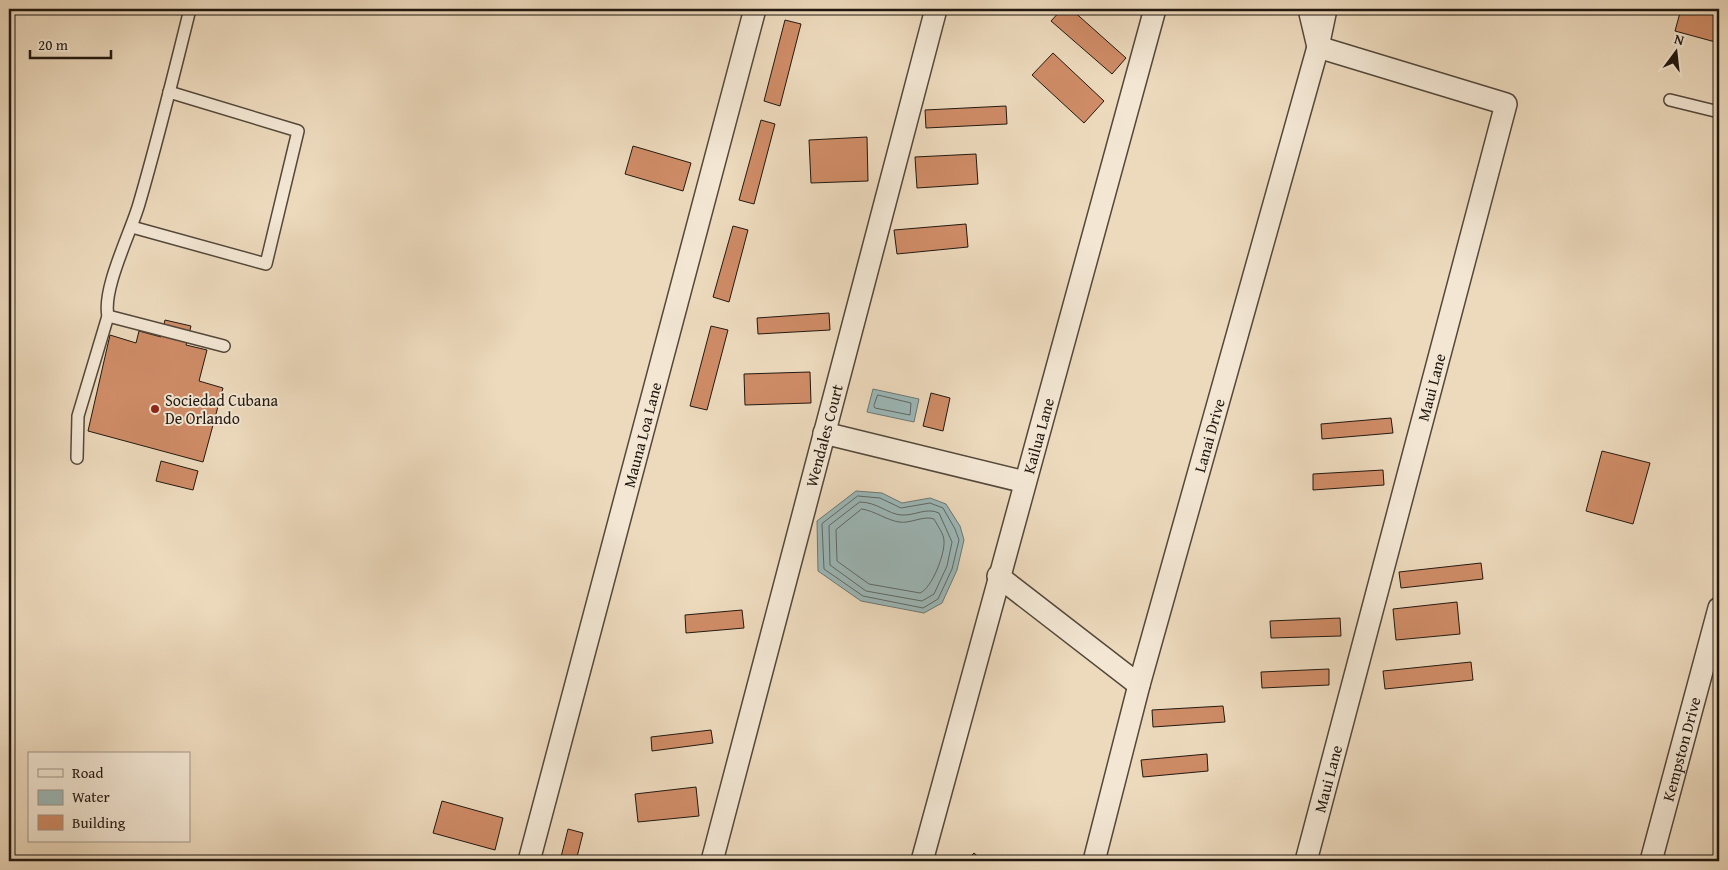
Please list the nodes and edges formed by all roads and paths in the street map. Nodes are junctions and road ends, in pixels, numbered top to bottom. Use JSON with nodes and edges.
{"nodes":[{"id":1,"x":190,"y":9,"type":"edge"},
{"id":2,"x":755,"y":9,"type":"edge"},
{"id":3,"x":936,"y":9,"type":"edge"},
{"id":4,"x":1155,"y":9,"type":"edge"},
{"id":5,"x":1309,"y":9,"type":"edge"},
{"id":6,"x":1326,"y":9,"type":"edge"},
{"id":7,"x":1318,"y":47,"type":"junction"},
{"id":8,"x":169,"y":92,"type":"junction"},
{"id":9,"x":1670,"y":100,"type":"dead end"},
{"id":10,"x":1719,"y":112,"type":"edge"},
{"id":11,"x":132,"y":228,"type":"junction"},
{"id":12,"x":108,"y":316,"type":"junction"},
{"id":13,"x":224,"y":346,"type":"dead end"},
{"id":14,"x":824,"y":433,"type":"junction"},
{"id":15,"x":76,"y":458,"type":"dead end"},
{"id":16,"x":1024,"y":482,"type":"junction"},
{"id":17,"x":998,"y":576,"type":"junction"},
{"id":18,"x":1719,"y":608,"type":"edge"},
{"id":19,"x":1139,"y":685,"type":"junction"},
{"id":20,"x":529,"y":861,"type":"edge"},
{"id":21,"x":712,"y":861,"type":"edge"},
{"id":22,"x":922,"y":861,"type":"edge"},
{"id":23,"x":1094,"y":861,"type":"edge"},
{"id":24,"x":1306,"y":861,"type":"edge"},
{"id":25,"x":1652,"y":861,"type":"edge"}],
"edges":[{"from":1,"to":8,"type":"lane"},
{"from":2,"to":20,"type":"street","name":"Mauna Loa Lane"},
{"from":3,"to":14,"type":"street","name":"Wendales Court"},
{"from":4,"to":16,"type":"street","name":"Kailua Lane"},
{"from":5,"to":7,"type":"street"},
{"from":6,"to":7,"type":"street","name":"Lanai Drive"},
{"from":7,"to":19,"type":"street","name":"Lanai Drive"},
{"from":7,"to":24,"type":"street","name":"Maui Lane"},
{"from":8,"to":11,"type":"lane"},
{"from":8,"to":11,"type":"lane"},
{"from":9,"to":10,"type":"lane"},
{"from":11,"to":12,"type":"lane"},
{"from":12,"to":13,"type":"lane"},
{"from":12,"to":15,"type":"lane"},
{"from":14,"to":16,"type":"street"},
{"from":14,"to":21,"type":"street","name":"Wendales Court"},
{"from":16,"to":17,"type":"street","name":"Kailua Lane"},
{"from":17,"to":19,"type":"street"},
{"from":17,"to":22,"type":"street","name":"Kailua Lane"},
{"from":18,"to":25,"type":"street","name":"Kempston Drive"},
{"from":19,"to":23,"type":"street","name":"Lanai Drive"}]}
